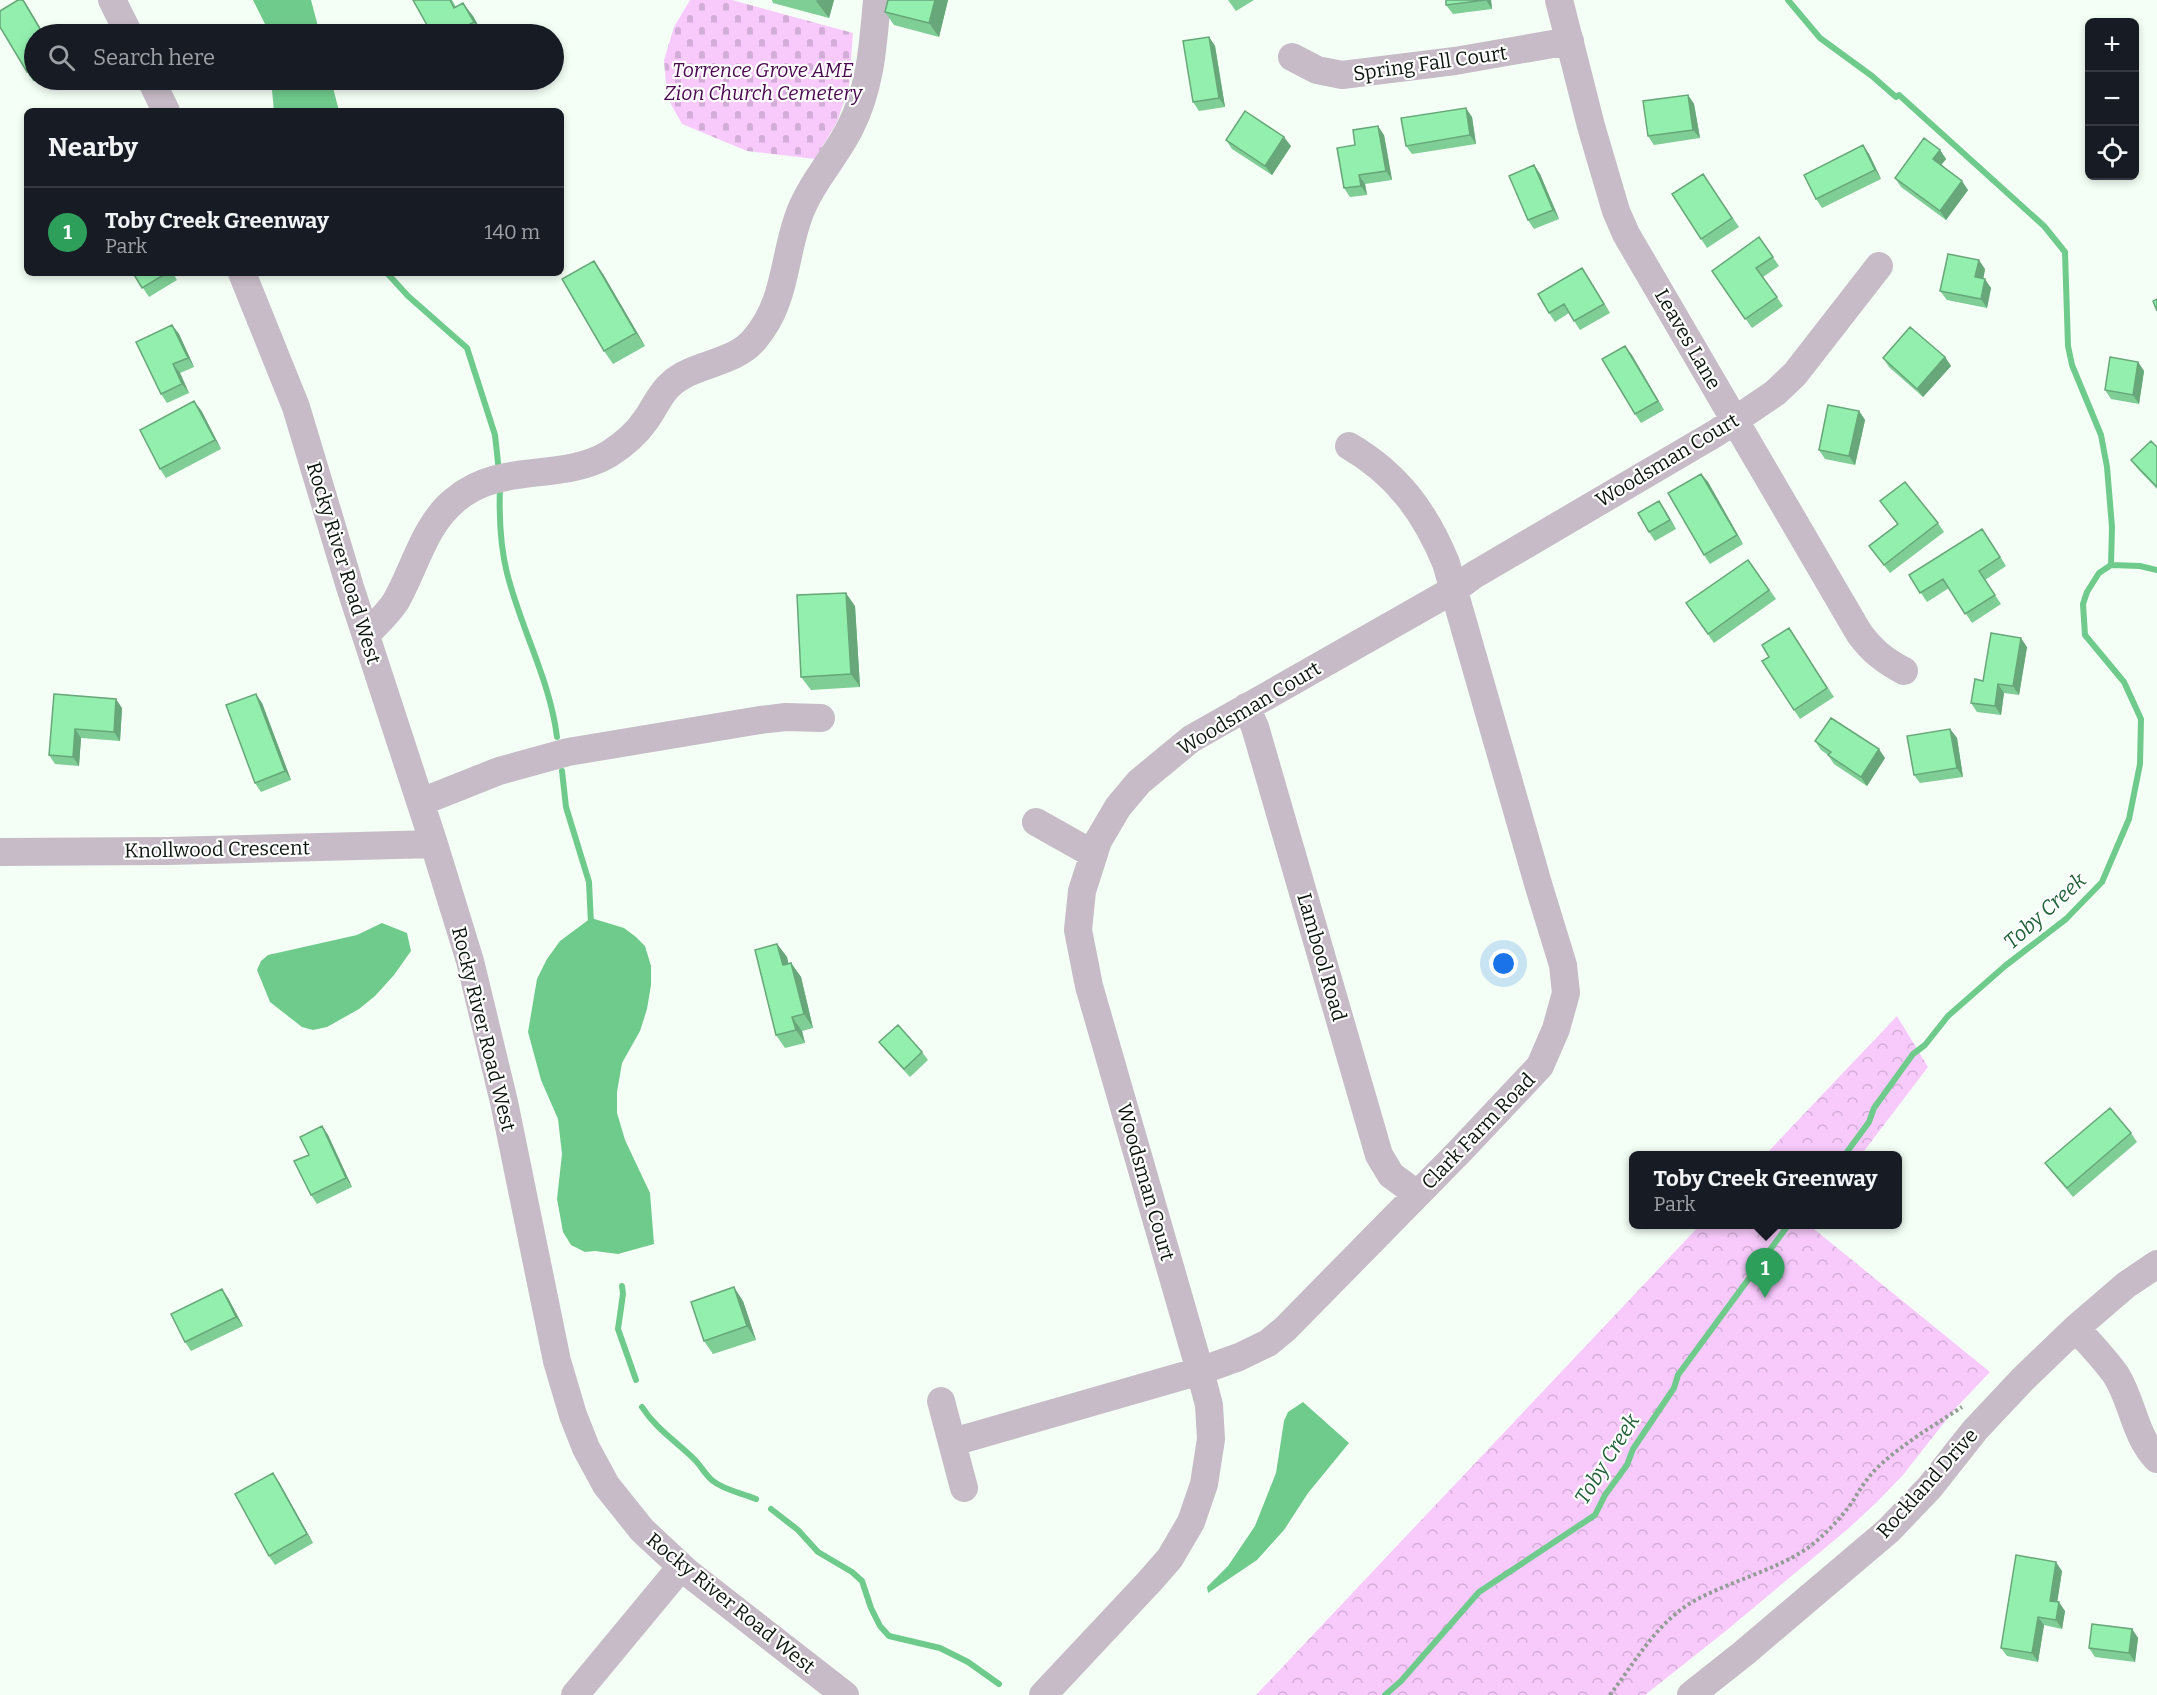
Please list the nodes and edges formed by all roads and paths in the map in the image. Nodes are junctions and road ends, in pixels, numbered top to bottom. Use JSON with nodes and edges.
{"nodes":[{"id":1,"x":112,"y":0,"type":"edge"},
{"id":2,"x":877,"y":0,"type":"edge"},
{"id":3,"x":1559,"y":0,"type":"edge"},
{"id":4,"x":124,"y":24,"type":"edge"},
{"id":5,"x":1570,"y":41,"type":"junction"},
{"id":6,"x":1293,"y":57,"type":"dead end"},
{"id":7,"x":156,"y":90,"type":"edge"},
{"id":8,"x":165,"y":108,"type":"edge"},
{"id":9,"x":1880,"y":266,"type":"dead end"},
{"id":10,"x":243,"y":276,"type":"edge"},
{"id":11,"x":1735,"y":420,"type":"junction"},
{"id":12,"x":1349,"y":446,"type":"dead end"},
{"id":13,"x":1455,"y":588,"type":"junction"},
{"id":14,"x":366,"y":635,"type":"junction"},
{"id":15,"x":1904,"y":671,"type":"dead end"},
{"id":16,"x":1246,"y":707,"type":"junction"},
{"id":17,"x":821,"y":718,"type":"dead end"},
{"id":18,"x":421,"y":802,"type":"junction"},
{"id":19,"x":1036,"y":822,"type":"dead end"},
{"id":20,"x":434,"y":844,"type":"junction"},
{"id":21,"x":0,"y":852,"type":"edge"},
{"id":22,"x":1094,"y":854,"type":"junction"},
{"id":23,"x":1417,"y":1194,"type":"junction"},
{"id":24,"x":2157,"y":1264,"type":"edge"},
{"id":25,"x":2076,"y":1328,"type":"junction"},
{"id":26,"x":1200,"y":1371,"type":"junction"},
{"id":27,"x":941,"y":1401,"type":"dead end"},
{"id":28,"x":1921,"y":1434,"type":"dead end"},
{"id":29,"x":953,"y":1442,"type":"junction"},
{"id":30,"x":2157,"y":1459,"type":"edge"},
{"id":31,"x":964,"y":1488,"type":"dead end"},
{"id":32,"x":681,"y":1567,"type":"junction"},
{"id":33,"x":575,"y":1695,"type":"edge"},
{"id":34,"x":846,"y":1695,"type":"edge"},
{"id":35,"x":1043,"y":1695,"type":"edge"},
{"id":36,"x":1610,"y":1695,"type":"edge"},
{"id":37,"x":1691,"y":1695,"type":"edge"}],
"edges":[{"from":1,"to":4,"type":"street"},
{"from":2,"to":14,"type":"street"},
{"from":3,"to":5,"type":"street","name":"Leaves Lane"},
{"from":5,"to":6,"type":"street","name":"Spring Fall Court"},
{"from":5,"to":11,"type":"street","name":"Leaves Lane"},
{"from":7,"to":8,"type":"street"},
{"from":9,"to":11,"type":"street","name":"Woodsman Court"},
{"from":10,"to":14,"type":"street","name":"Rocky River Road West"},
{"from":11,"to":13,"type":"street","name":"Woodsman Court"},
{"from":11,"to":15,"type":"street","name":"Leaves Lane"},
{"from":12,"to":13,"type":"street","name":"Clark Farm Road"},
{"from":13,"to":16,"type":"street","name":"Woodsman Court"},
{"from":13,"to":23,"type":"street","name":"Clark Farm Road"},
{"from":14,"to":18,"type":"street","name":"Rocky River Road West"},
{"from":16,"to":22,"type":"street","name":"Woodsman Court"},
{"from":16,"to":23,"type":"street","name":"Lambool Road"},
{"from":17,"to":18,"type":"street"},
{"from":18,"to":20,"type":"street","name":"Rocky River Road West"},
{"from":19,"to":22,"type":"street"},
{"from":20,"to":21,"type":"street","name":"Knollwood Crescent"},
{"from":20,"to":32,"type":"street","name":"Rocky River Road West"},
{"from":22,"to":26,"type":"street","name":"Woodsman Court"},
{"from":23,"to":26,"type":"street","name":"Clark Farm Road"},
{"from":24,"to":25,"type":"street","name":"Rockland Drive"},
{"from":25,"to":30,"type":"street"},
{"from":25,"to":37,"type":"street","name":"Rockland Drive"},
{"from":26,"to":29,"type":"street","name":"Clark Farm Road"},
{"from":26,"to":35,"type":"street","name":"Woodsman Court"},
{"from":27,"to":29,"type":"street"},
{"from":28,"to":36,"type":"path"},
{"from":29,"to":31,"type":"street"},
{"from":32,"to":33,"type":"street"},
{"from":32,"to":34,"type":"street","name":"Rocky River Road West"}]}
